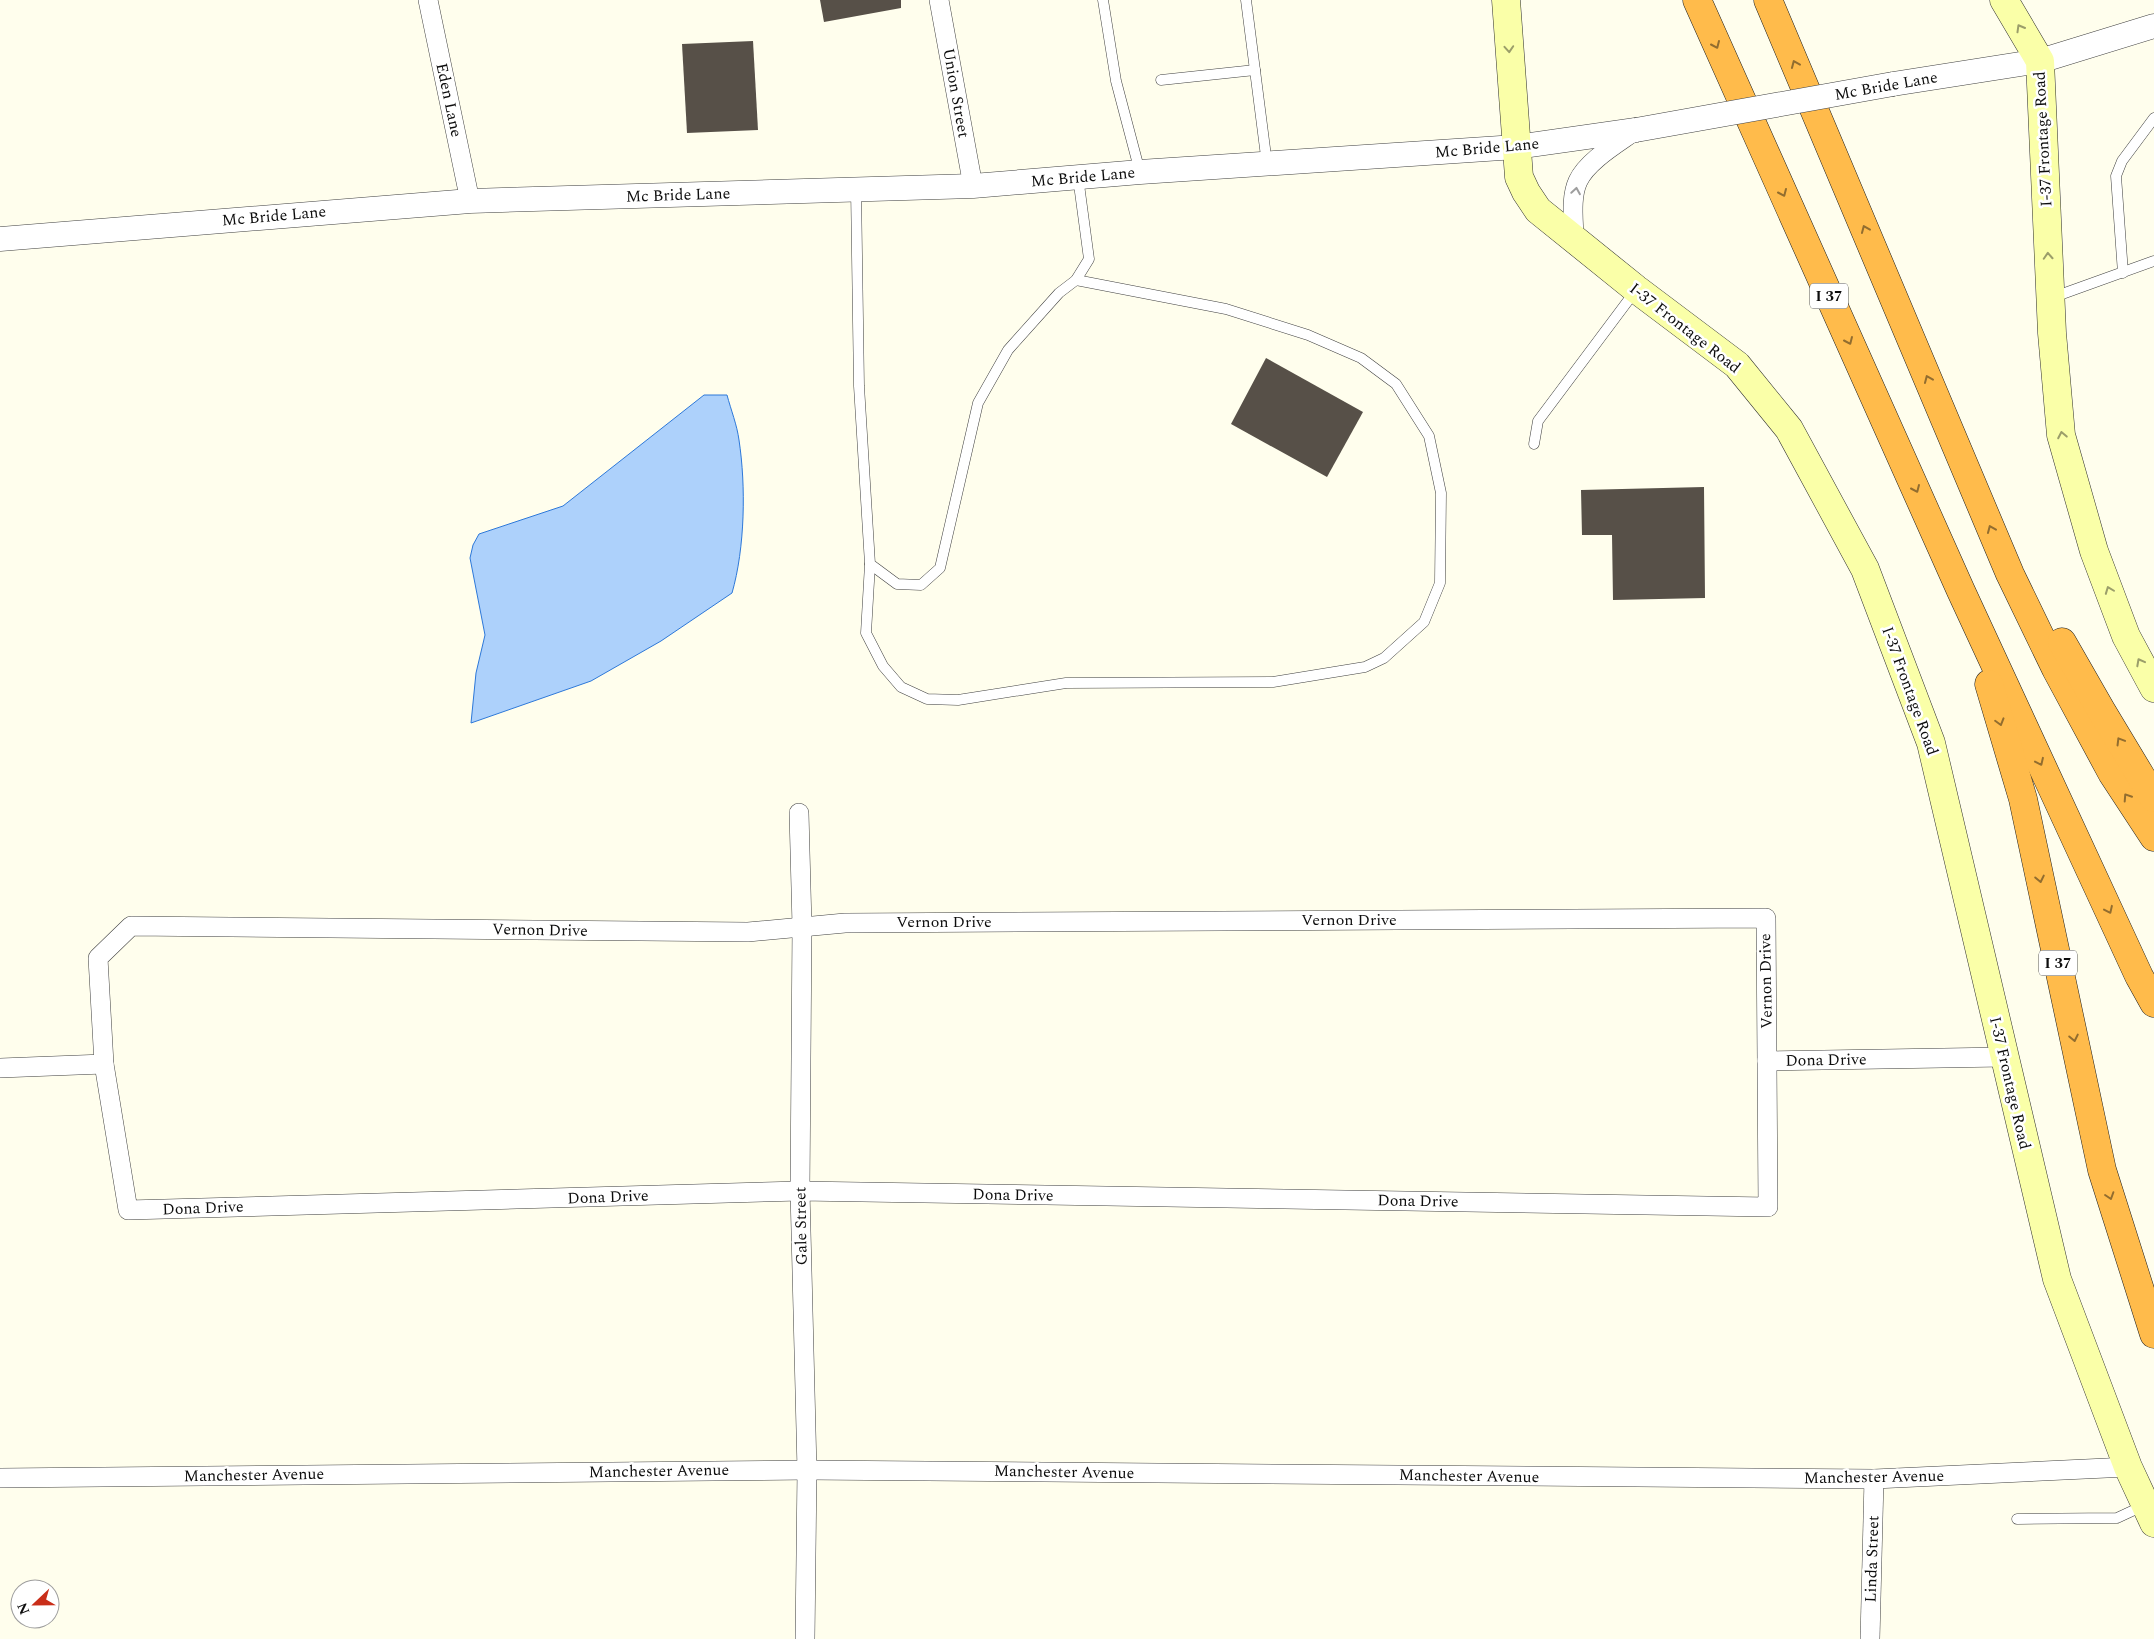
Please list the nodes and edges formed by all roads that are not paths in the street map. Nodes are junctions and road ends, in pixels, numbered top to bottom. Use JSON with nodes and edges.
{"nodes":[{"id":1,"x":428,"y":0,"type":"edge"},
{"id":2,"x":939,"y":0,"type":"edge"},
{"id":3,"x":1103,"y":0,"type":"edge"},
{"id":4,"x":1246,"y":0,"type":"edge"},
{"id":5,"x":1506,"y":0,"type":"edge"},
{"id":6,"x":1696,"y":0,"type":"edge"},
{"id":7,"x":1768,"y":0,"type":"edge"},
{"id":8,"x":2004,"y":0,"type":"edge"},
{"id":9,"x":2154,"y":26,"type":"edge"},
{"id":10,"x":2040,"y":61,"type":"junction"},
{"id":11,"x":1255,"y":70,"type":"junction"},
{"id":12,"x":1161,"y":80,"type":"dead end"},
{"id":13,"x":2154,"y":118,"type":"edge"},
{"id":14,"x":1636,"y":130,"type":"junction"},
{"id":15,"x":1516,"y":147,"type":"junction"},
{"id":16,"x":1267,"y":164,"type":"junction"},
{"id":17,"x":1140,"y":172,"type":"junction"},
{"id":18,"x":1078,"y":178,"type":"junction"},
{"id":19,"x":973,"y":186,"type":"junction"},
{"id":20,"x":856,"y":190,"type":"junction"},
{"id":21,"x":470,"y":200,"type":"junction"},
{"id":22,"x":0,"y":239,"type":"edge"},
{"id":23,"x":1574,"y":240,"type":"junction"},
{"id":24,"x":2154,"y":261,"type":"edge"},
{"id":25,"x":2123,"y":273,"type":"junction"},
{"id":26,"x":1076,"y":280,"type":"junction"},
{"id":27,"x":1636,"y":289,"type":"junction"},
{"id":28,"x":2050,"y":299,"type":"junction"},
{"id":29,"x":1534,"y":444,"type":"dead end"},
{"id":30,"x":870,"y":564,"type":"junction"},
{"id":31,"x":2010,"y":574,"type":"junction"},
{"id":32,"x":1961,"y":591,"type":"junction"},
{"id":33,"x":2154,"y":688,"type":"edge"},
{"id":34,"x":2154,"y":798,"type":"edge"},
{"id":35,"x":799,"y":813,"type":"dead end"},
{"id":36,"x":2154,"y":838,"type":"edge"},
{"id":37,"x":802,"y":926,"type":"junction"},
{"id":38,"x":2154,"y":1003,"type":"edge"},
{"id":39,"x":2003,"y":1057,"type":"junction"},
{"id":40,"x":1767,"y":1061,"type":"junction"},
{"id":41,"x":104,"y":1064,"type":"junction"},
{"id":42,"x":0,"y":1068,"type":"edge"},
{"id":43,"x":800,"y":1191,"type":"junction"},
{"id":44,"x":2154,"y":1334,"type":"edge"},
{"id":45,"x":2128,"y":1467,"type":"junction"},
{"id":46,"x":807,"y":1470,"type":"junction"},
{"id":47,"x":0,"y":1478,"type":"edge"},
{"id":48,"x":1874,"y":1479,"type":"junction"},
{"id":49,"x":2150,"y":1514,"type":"edge"},
{"id":50,"x":2017,"y":1520,"type":"dead end"},
{"id":51,"x":804,"y":1639,"type":"edge"},
{"id":52,"x":1870,"y":1639,"type":"edge"}],
"edges":[{"from":1,"to":21,"type":"street","name":"Eden Lane"},
{"from":2,"to":19,"type":"street","name":"Union Street"},
{"from":3,"to":17,"type":"lane"},
{"from":4,"to":11,"type":"lane"},
{"from":5,"to":15,"type":"main road","name":"I-37 Frontage Road","one_way":true},
{"from":6,"to":32,"type":"highway","number":"I 37","one_way":true},
{"from":31,"to":7,"type":"highway","one_way":true},
{"from":10,"to":8,"type":"main road","name":"I-37 Frontage Road","one_way":true},
{"from":9,"to":10,"type":"street","name":"Mc Bride Lane"},
{"from":10,"to":14,"type":"street","name":"Mc Bride Lane","bridge":true},
{"from":28,"to":10,"type":"main road","name":"I-37 Frontage Road","one_way":true},
{"from":11,"to":12,"type":"lane"},
{"from":11,"to":16,"type":"lane"},
{"from":13,"to":25,"type":"lane"},
{"from":14,"to":15,"type":"street","name":"Mc Bride Lane"},
{"from":23,"to":14,"type":"street","one_way":true},
{"from":15,"to":16,"type":"street","name":"Mc Bride Lane"},
{"from":15,"to":23,"type":"main road","name":"I-37 Frontage Road"},
{"from":16,"to":17,"type":"street","name":"Mc Bride Lane"},
{"from":17,"to":18,"type":"street","name":"Mc Bride Lane"},
{"from":18,"to":19,"type":"street","name":"Mc Bride Lane"},
{"from":18,"to":26,"type":"lane"},
{"from":19,"to":20,"type":"street","name":"Mc Bride Lane"},
{"from":20,"to":21,"type":"street","name":"Mc Bride Lane"},
{"from":20,"to":30,"type":"lane"},
{"from":21,"to":22,"type":"street","name":"Mc Bride Lane"},
{"from":23,"to":27,"type":"main road","name":"I-37 Frontage Road"},
{"from":24,"to":25,"type":"lane"},
{"from":25,"to":28,"type":"lane"},
{"from":26,"to":30,"type":"lane"},
{"from":26,"to":30,"type":"lane"},
{"from":27,"to":29,"type":"lane"},
{"from":27,"to":39,"type":"main road","name":"I-37 Frontage Road"},
{"from":33,"to":28,"type":"main road","name":"I-37 Frontage Road","one_way":true},
{"from":34,"to":31,"type":"highway","one_way":true},
{"from":36,"to":31,"type":"highway","one_way":true},
{"from":32,"to":38,"type":"highway","one_way":true},
{"from":32,"to":44,"type":"highway","number":"I 37","one_way":true},
{"from":35,"to":37,"type":"street","name":"Gale Street"},
{"from":37,"to":40,"type":"street","name":"Vernon Drive"},
{"from":37,"to":41,"type":"street","name":"Vernon Drive"},
{"from":37,"to":43,"type":"street","name":"Gale Street"},
{"from":39,"to":40,"type":"street","name":"Dona Drive"},
{"from":39,"to":45,"type":"main road","name":"I-37 Frontage Road"},
{"from":40,"to":43,"type":"street","name":"Dona Drive"},
{"from":41,"to":42,"type":"street"},
{"from":41,"to":43,"type":"street","name":"Dona Drive"},
{"from":43,"to":46,"type":"street","name":"Gale Street"},
{"from":45,"to":48,"type":"street","name":"Manchester Avenue"},
{"from":45,"to":49,"type":"main road","name":"I-37 Frontage Road"},
{"from":46,"to":47,"type":"street","name":"Manchester Avenue"},
{"from":46,"to":48,"type":"street","name":"Manchester Avenue"},
{"from":46,"to":51,"type":"street","name":"Gale Street"},
{"from":48,"to":52,"type":"street","name":"Linda Street"},
{"from":49,"to":50,"type":"lane"}]}
